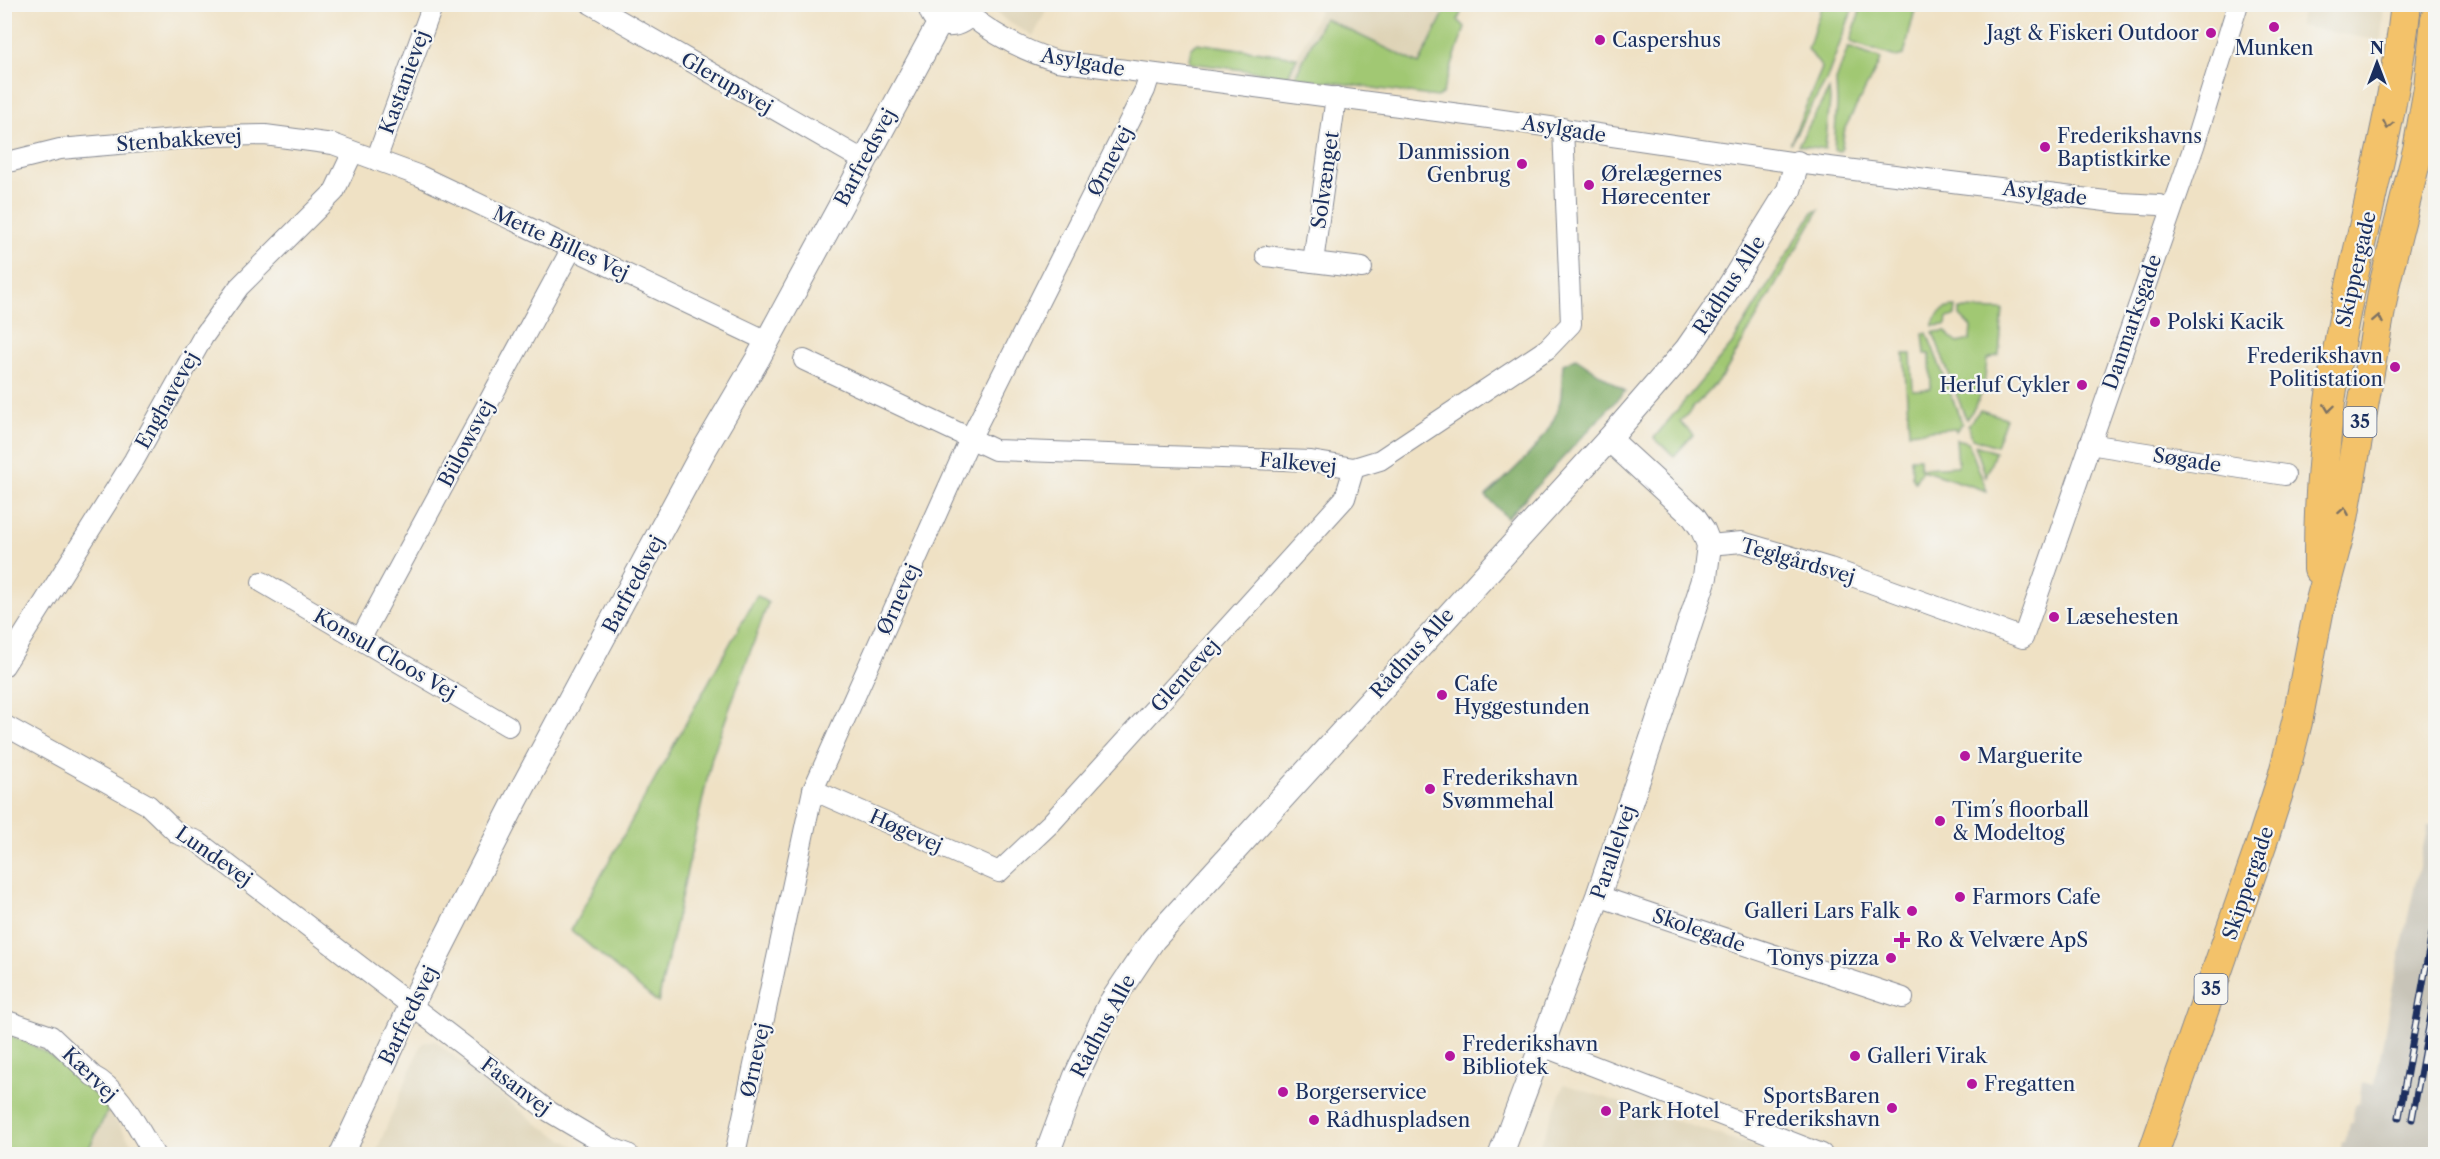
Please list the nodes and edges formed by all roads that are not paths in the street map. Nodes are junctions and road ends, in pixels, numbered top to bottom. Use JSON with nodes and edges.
{"nodes":[{"id":1,"x":433,"y":4,"type":"edge"},
{"id":2,"x":591,"y":4,"type":"edge"},
{"id":3,"x":2238,"y":4,"type":"edge"},
{"id":4,"x":2406,"y":4,"type":"edge"},
{"id":5,"x":969,"y":9,"type":"edge"},
{"id":6,"x":935,"y":13,"type":"edge"},
{"id":7,"x":2436,"y":19,"type":"edge"},
{"id":8,"x":1150,"y":74,"type":"junction"},
{"id":9,"x":1336,"y":97,"type":"junction"},
{"id":10,"x":1563,"y":128,"type":"junction"},
{"id":11,"x":353,"y":152,"type":"junction"},
{"id":12,"x":376,"y":160,"type":"junction"},
{"id":13,"x":863,"y":160,"type":"junction"},
{"id":14,"x":4,"y":163,"type":"edge"},
{"id":15,"x":1797,"y":163,"type":"junction"},
{"id":16,"x":2171,"y":208,"type":"junction"},
{"id":17,"x":572,"y":248,"type":"junction"},
{"id":18,"x":1266,"y":256,"type":"dead end"},
{"id":19,"x":1313,"y":262,"type":"junction"},
{"id":20,"x":1362,"y":268,"type":"dead end"},
{"id":21,"x":767,"y":341,"type":"junction"},
{"id":22,"x":804,"y":360,"type":"dead end"},
{"id":23,"x":970,"y":439,"type":"junction"},
{"id":24,"x":1609,"y":440,"type":"junction"},
{"id":25,"x":2089,"y":444,"type":"junction"},
{"id":26,"x":1354,"y":468,"type":"junction"},
{"id":27,"x":2285,"y":476,"type":"dead end"},
{"id":28,"x":1709,"y":545,"type":"junction"},
{"id":29,"x":262,"y":582,"type":"dead end"},
{"id":30,"x":2319,"y":608,"type":"junction"},
{"id":31,"x":361,"y":638,"type":"junction"},
{"id":32,"x":2024,"y":638,"type":"joint"},
{"id":33,"x":4,"y":666,"type":"edge"},
{"id":34,"x":4,"y":725,"type":"edge"},
{"id":35,"x":508,"y":726,"type":"dead end"},
{"id":36,"x":813,"y":790,"type":"junction"},
{"id":37,"x":999,"y":872,"type":"joint"},
{"id":38,"x":1598,"y":896,"type":"junction"},
{"id":39,"x":1903,"y":998,"type":"dead end"},
{"id":40,"x":412,"y":1004,"type":"junction"},
{"id":41,"x":4,"y":1020,"type":"edge"},
{"id":42,"x":1542,"y":1046,"type":"junction"},
{"id":43,"x":2154,"y":1154,"type":"edge"},
{"id":44,"x":154,"y":1155,"type":"edge"},
{"id":45,"x":342,"y":1155,"type":"edge"},
{"id":46,"x":628,"y":1155,"type":"edge"},
{"id":47,"x":735,"y":1155,"type":"edge"},
{"id":48,"x":1047,"y":1155,"type":"edge"},
{"id":49,"x":1502,"y":1155,"type":"edge"},
{"id":50,"x":1822,"y":1155,"type":"edge"}],
"edges":[{"from":1,"to":12,"type":"street","name":"Kastanievej"},
{"from":2,"to":13,"type":"street","name":"Glerupsvej"},
{"from":3,"to":16,"type":"street","name":"Danmarksgade"},
{"from":4,"to":30,"type":"main road","name":"Skippergade","number":"35","one_way":true},
{"from":5,"to":6,"type":"street"},
{"from":5,"to":8,"type":"street","name":"Asylgade"},
{"from":6,"to":13,"type":"street","name":"Barfredsvej"},
{"from":30,"to":7,"type":"main road","name":"Skippergade","number":"35","one_way":true},
{"from":8,"to":9,"type":"street","name":"Asylgade"},
{"from":8,"to":23,"type":"street","name":"Ørnevej"},
{"from":9,"to":10,"type":"street","name":"Asylgade"},
{"from":9,"to":19,"type":"street","name":"Solvænget"},
{"from":10,"to":15,"type":"street","name":"Asylgade"},
{"from":10,"to":26,"type":"street","name":"Falkevej"},
{"from":11,"to":12,"type":"street","name":"Mette Billes Vej"},
{"from":11,"to":14,"type":"street","name":"Stenbakkevej"},
{"from":11,"to":33,"type":"street","name":"Enghavevej"},
{"from":12,"to":17,"type":"street","name":"Mette Billes Vej"},
{"from":13,"to":21,"type":"street","name":"Barfredsvej"},
{"from":15,"to":16,"type":"street","name":"Asylgade"},
{"from":15,"to":24,"type":"street","name":"Rådhus Alle"},
{"from":16,"to":25,"type":"street","name":"Danmarksgade"},
{"from":17,"to":21,"type":"street","name":"Mette Billes Vej"},
{"from":17,"to":31,"type":"street","name":"Bülowsvej"},
{"from":18,"to":19,"type":"street"},
{"from":19,"to":20,"type":"street"},
{"from":21,"to":40,"type":"street","name":"Barfredsvej"},
{"from":22,"to":23,"type":"street","name":"Falkevej"},
{"from":23,"to":26,"type":"street","name":"Falkevej"},
{"from":23,"to":36,"type":"street","name":"Ørnevej"},
{"from":24,"to":28,"type":"street"},
{"from":24,"to":48,"type":"street","name":"Rådhus Alle"},
{"from":25,"to":27,"type":"street","name":"Søgade"},
{"from":25,"to":32,"type":"street","name":"Danmarksgade"},
{"from":26,"to":37,"type":"street","name":"Glentevej"},
{"from":28,"to":32,"type":"street","name":"Teglgårdsvej"},
{"from":28,"to":38,"type":"street","name":"Parallelvej"},
{"from":29,"to":31,"type":"street","name":"Konsul Cloos Vej"},
{"from":30,"to":43,"type":"main road","name":"Skippergade","number":"35"},
{"from":31,"to":35,"type":"street","name":"Konsul Cloos Vej"},
{"from":34,"to":40,"type":"street","name":"Lundevej"},
{"from":36,"to":37,"type":"street","name":"Høgevej"},
{"from":36,"to":47,"type":"street","name":"Ørnevej"},
{"from":38,"to":39,"type":"street","name":"Skolegade"},
{"from":38,"to":42,"type":"street","name":"Parallelvej"},
{"from":40,"to":45,"type":"street","name":"Barfredsvej"},
{"from":40,"to":46,"type":"street","name":"Fasanvej"},
{"from":41,"to":44,"type":"street","name":"Kærvej"},
{"from":42,"to":49,"type":"street","name":"Parallelvej"},
{"from":42,"to":50,"type":"street"}]}
